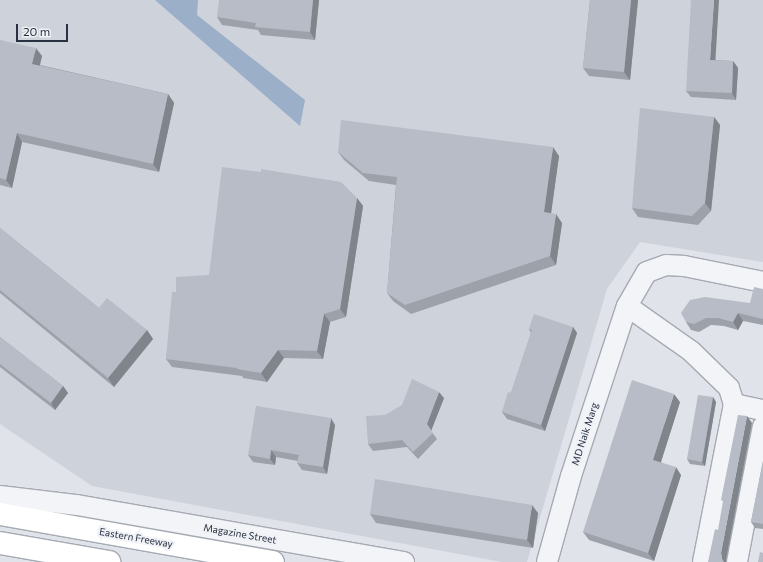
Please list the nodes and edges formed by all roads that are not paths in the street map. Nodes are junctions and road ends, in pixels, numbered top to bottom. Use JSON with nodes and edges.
{"nodes":[{"id":1,"x":763,"y":282,"type":"edge"},
{"id":2,"x":627,"y":306,"type":"junction"},
{"id":3,"x":734,"y":404,"type":"junction"},
{"id":4,"x":763,"y":410,"type":"edge"},
{"id":5,"x":763,"y":426,"type":"edge"},
{"id":6,"x":0,"y":496,"type":"edge"},
{"id":7,"x":0,"y":514,"type":"edge"},
{"id":8,"x":0,"y":543,"type":"edge"},
{"id":9,"x":0,"y":553,"type":"edge"},
{"id":10,"x":48,"y":562,"type":"edge"},
{"id":11,"x":109,"y":562,"type":"edge"},
{"id":12,"x":273,"y":562,"type":"edge"},
{"id":13,"x":404,"y":562,"type":"edge"},
{"id":14,"x":547,"y":562,"type":"edge"},
{"id":15,"x":703,"y":562,"type":"edge"},
{"id":16,"x":737,"y":562,"type":"edge"}],
"edges":[{"from":1,"to":2,"type":"street","name":"MD Naik Marg"},
{"from":2,"to":3,"type":"street"},
{"from":2,"to":14,"type":"street","name":"MD Naik Marg"},
{"from":3,"to":4,"type":"street"},
{"from":3,"to":15,"type":"street"},
{"from":5,"to":16,"type":"street"},
{"from":6,"to":13,"type":"street","name":"Magazine Street"},
{"from":7,"to":12,"type":"highway","name":"Eastern Freeway"},
{"from":8,"to":11,"type":"highway"},
{"from":9,"to":10,"type":"street"}]}
